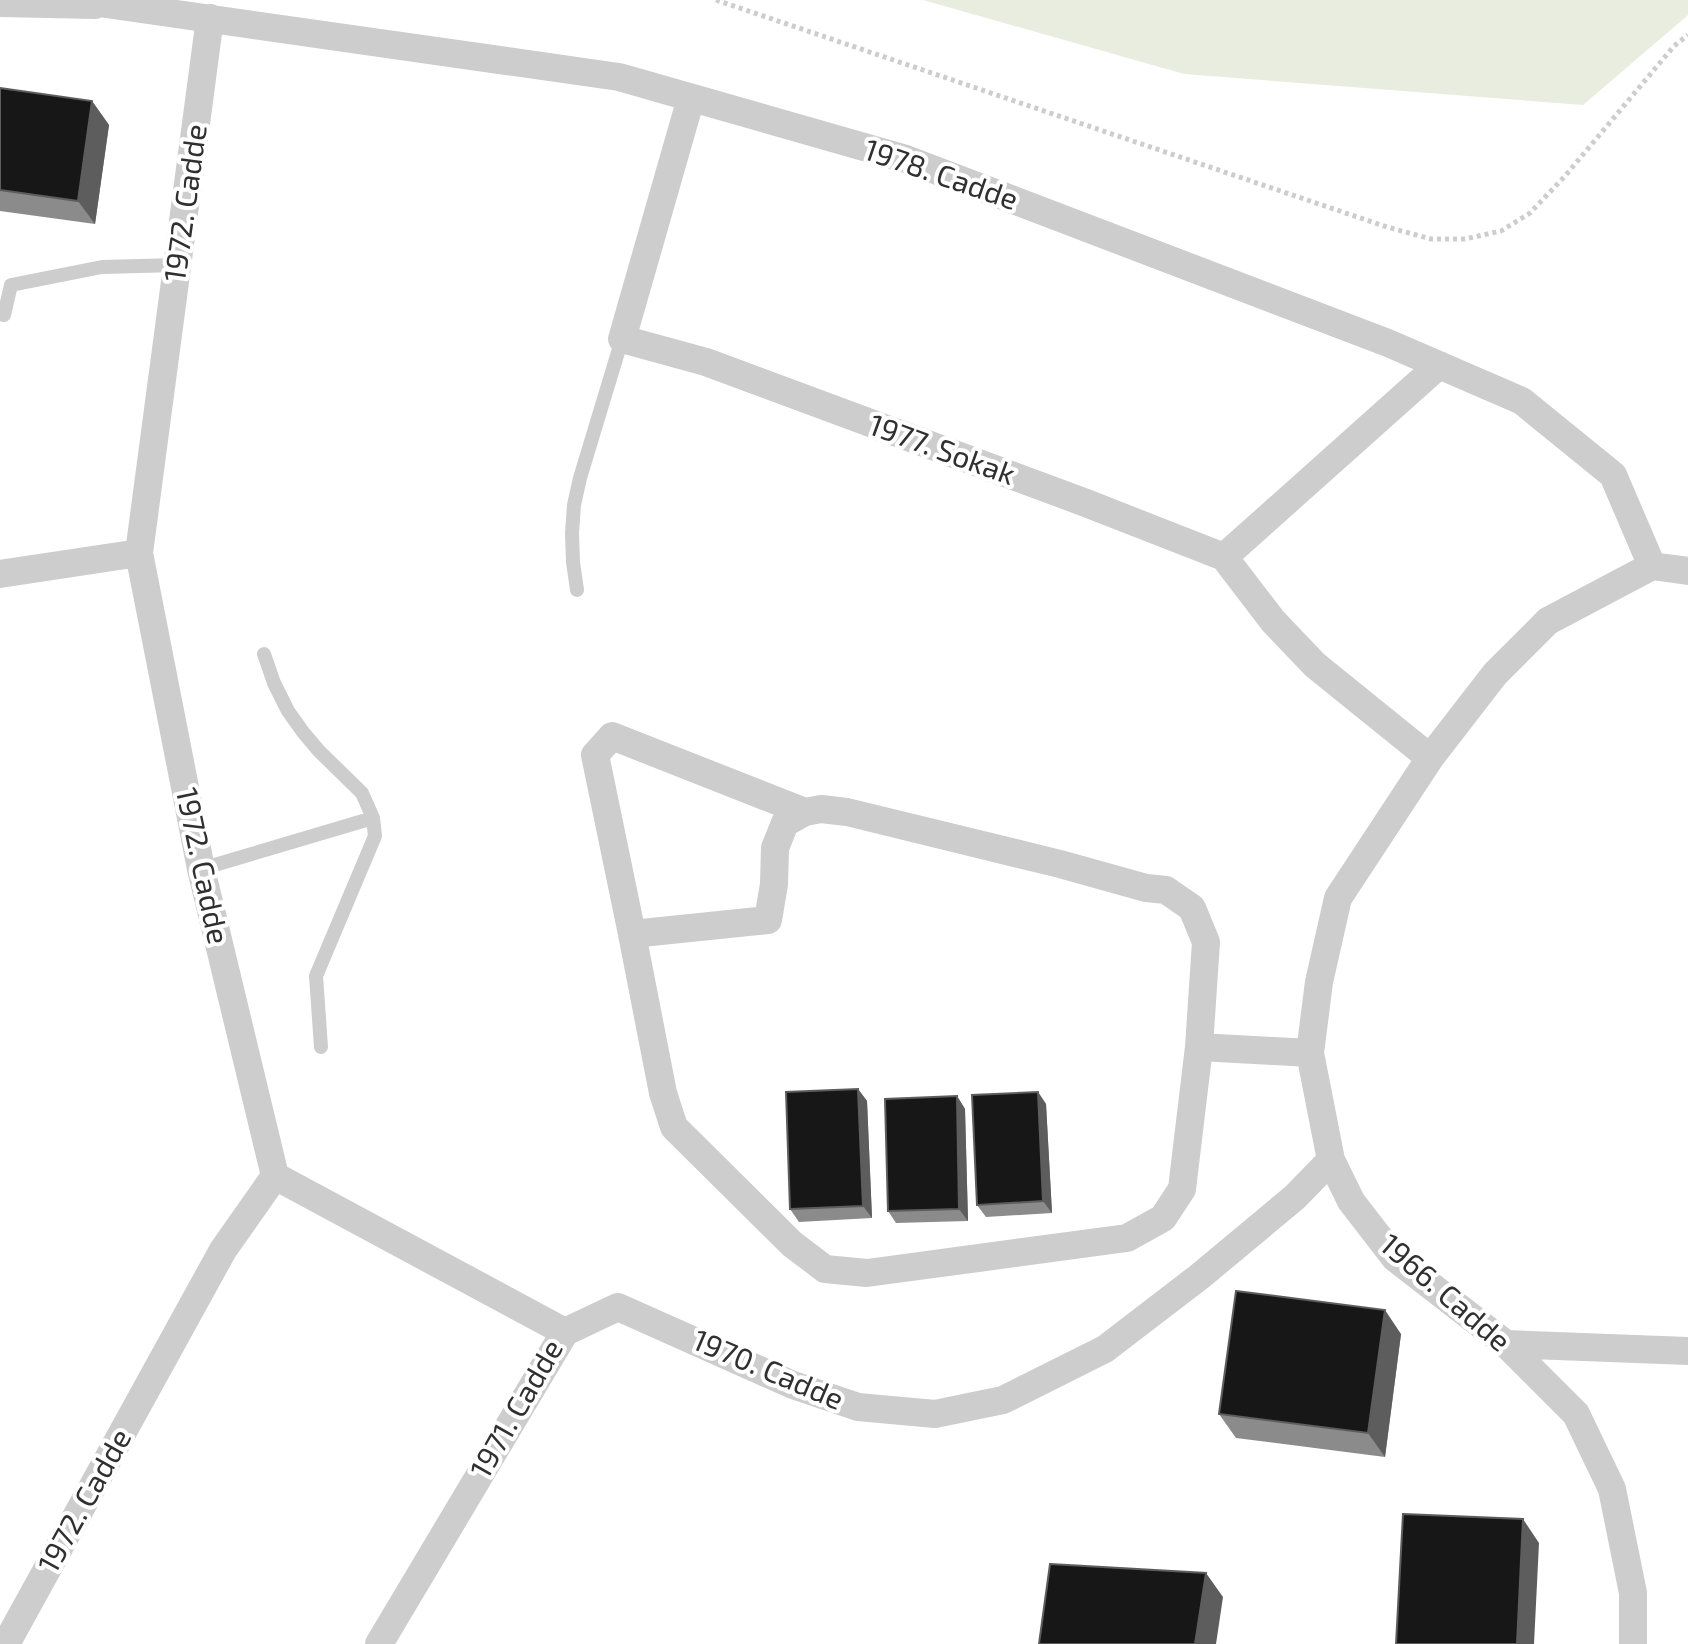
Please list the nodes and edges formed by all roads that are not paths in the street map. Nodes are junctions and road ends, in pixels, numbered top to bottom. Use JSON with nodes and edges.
{"nodes":[{"id":1,"x":78,"y":0,"type":"edge"},
{"id":2,"x":0,"y":3,"type":"edge"},
{"id":3,"x":112,"y":3,"type":"edge"},
{"id":4,"x":210,"y":18,"type":"junction"},
{"id":5,"x":691,"y":98,"type":"junction"},
{"id":6,"x":178,"y":265,"type":"junction"},
{"id":7,"x":0,"y":314,"type":"edge"},
{"id":8,"x":622,"y":339,"type":"junction"},
{"id":9,"x":1439,"y":365,"type":"junction"},
{"id":10,"x":139,"y":553,"type":"junction"},
{"id":11,"x":1224,"y":557,"type":"junction"},
{"id":12,"x":1652,"y":566,"type":"junction"},
{"id":13,"x":1688,"y":571,"type":"edge"},
{"id":14,"x":0,"y":574,"type":"edge"},
{"id":15,"x":577,"y":590,"type":"dead end"},
{"id":16,"x":264,"y":654,"type":"dead end"},
{"id":17,"x":1430,"y":758,"type":"junction"},
{"id":18,"x":805,"y":812,"type":"junction"},
{"id":19,"x":373,"y":818,"type":"junction"},
{"id":20,"x":201,"y":869,"type":"junction"},
{"id":21,"x":632,"y":934,"type":"junction"},
{"id":22,"x":321,"y":1047,"type":"dead end"},
{"id":23,"x":1199,"y":1047,"type":"junction"},
{"id":24,"x":1310,"y":1053,"type":"junction"},
{"id":25,"x":1331,"y":1160,"type":"junction"},
{"id":26,"x":275,"y":1176,"type":"junction"},
{"id":27,"x":565,"y":1332,"type":"junction"},
{"id":28,"x":1506,"y":1344,"type":"junction"},
{"id":29,"x":1688,"y":1351,"type":"edge"},
{"id":30,"x":6,"y":1644,"type":"edge"},
{"id":31,"x":379,"y":1644,"type":"edge"},
{"id":32,"x":1633,"y":1644,"type":"edge"}],
"edges":[{"from":1,"to":3,"type":"street","name":"1978. Cadde"},
{"from":2,"to":3,"type":"street","name":"1978. Cadde"},
{"from":3,"to":4,"type":"street","name":"1978. Cadde"},
{"from":4,"to":5,"type":"street","name":"1978. Cadde"},
{"from":4,"to":6,"type":"street","name":"1972. Cadde"},
{"from":5,"to":8,"type":"street"},
{"from":5,"to":9,"type":"street","name":"1978. Cadde"},
{"from":6,"to":7,"type":"lane"},
{"from":6,"to":10,"type":"street","name":"1972. Cadde"},
{"from":8,"to":11,"type":"street","name":"1977. Sokak"},
{"from":8,"to":15,"type":"lane"},
{"from":9,"to":11,"type":"street"},
{"from":9,"to":12,"type":"street","name":"1978. Cadde"},
{"from":10,"to":14,"type":"street"},
{"from":10,"to":20,"type":"street","name":"1972. Cadde"},
{"from":11,"to":17,"type":"street"},
{"from":12,"to":13,"type":"street"},
{"from":12,"to":17,"type":"street","name":"1966. Cadde"},
{"from":16,"to":19,"type":"lane"},
{"from":17,"to":24,"type":"street","name":"1966. Cadde"},
{"from":18,"to":21,"type":"street"},
{"from":18,"to":21,"type":"street"},
{"from":18,"to":23,"type":"street"},
{"from":19,"to":20,"type":"lane"},
{"from":19,"to":22,"type":"lane"},
{"from":20,"to":26,"type":"street","name":"1972. Cadde"},
{"from":21,"to":23,"type":"street"},
{"from":23,"to":24,"type":"street"},
{"from":24,"to":25,"type":"street","name":"1966. Cadde"},
{"from":25,"to":27,"type":"street","name":"1970. Cadde"},
{"from":25,"to":28,"type":"street","name":"1966. Cadde"},
{"from":26,"to":27,"type":"street","name":"1971. Cadde"},
{"from":26,"to":30,"type":"street","name":"1972. Cadde"},
{"from":27,"to":31,"type":"street","name":"1971. Cadde"},
{"from":28,"to":29,"type":"street"},
{"from":28,"to":32,"type":"street","name":"1966. Cadde"}]}
